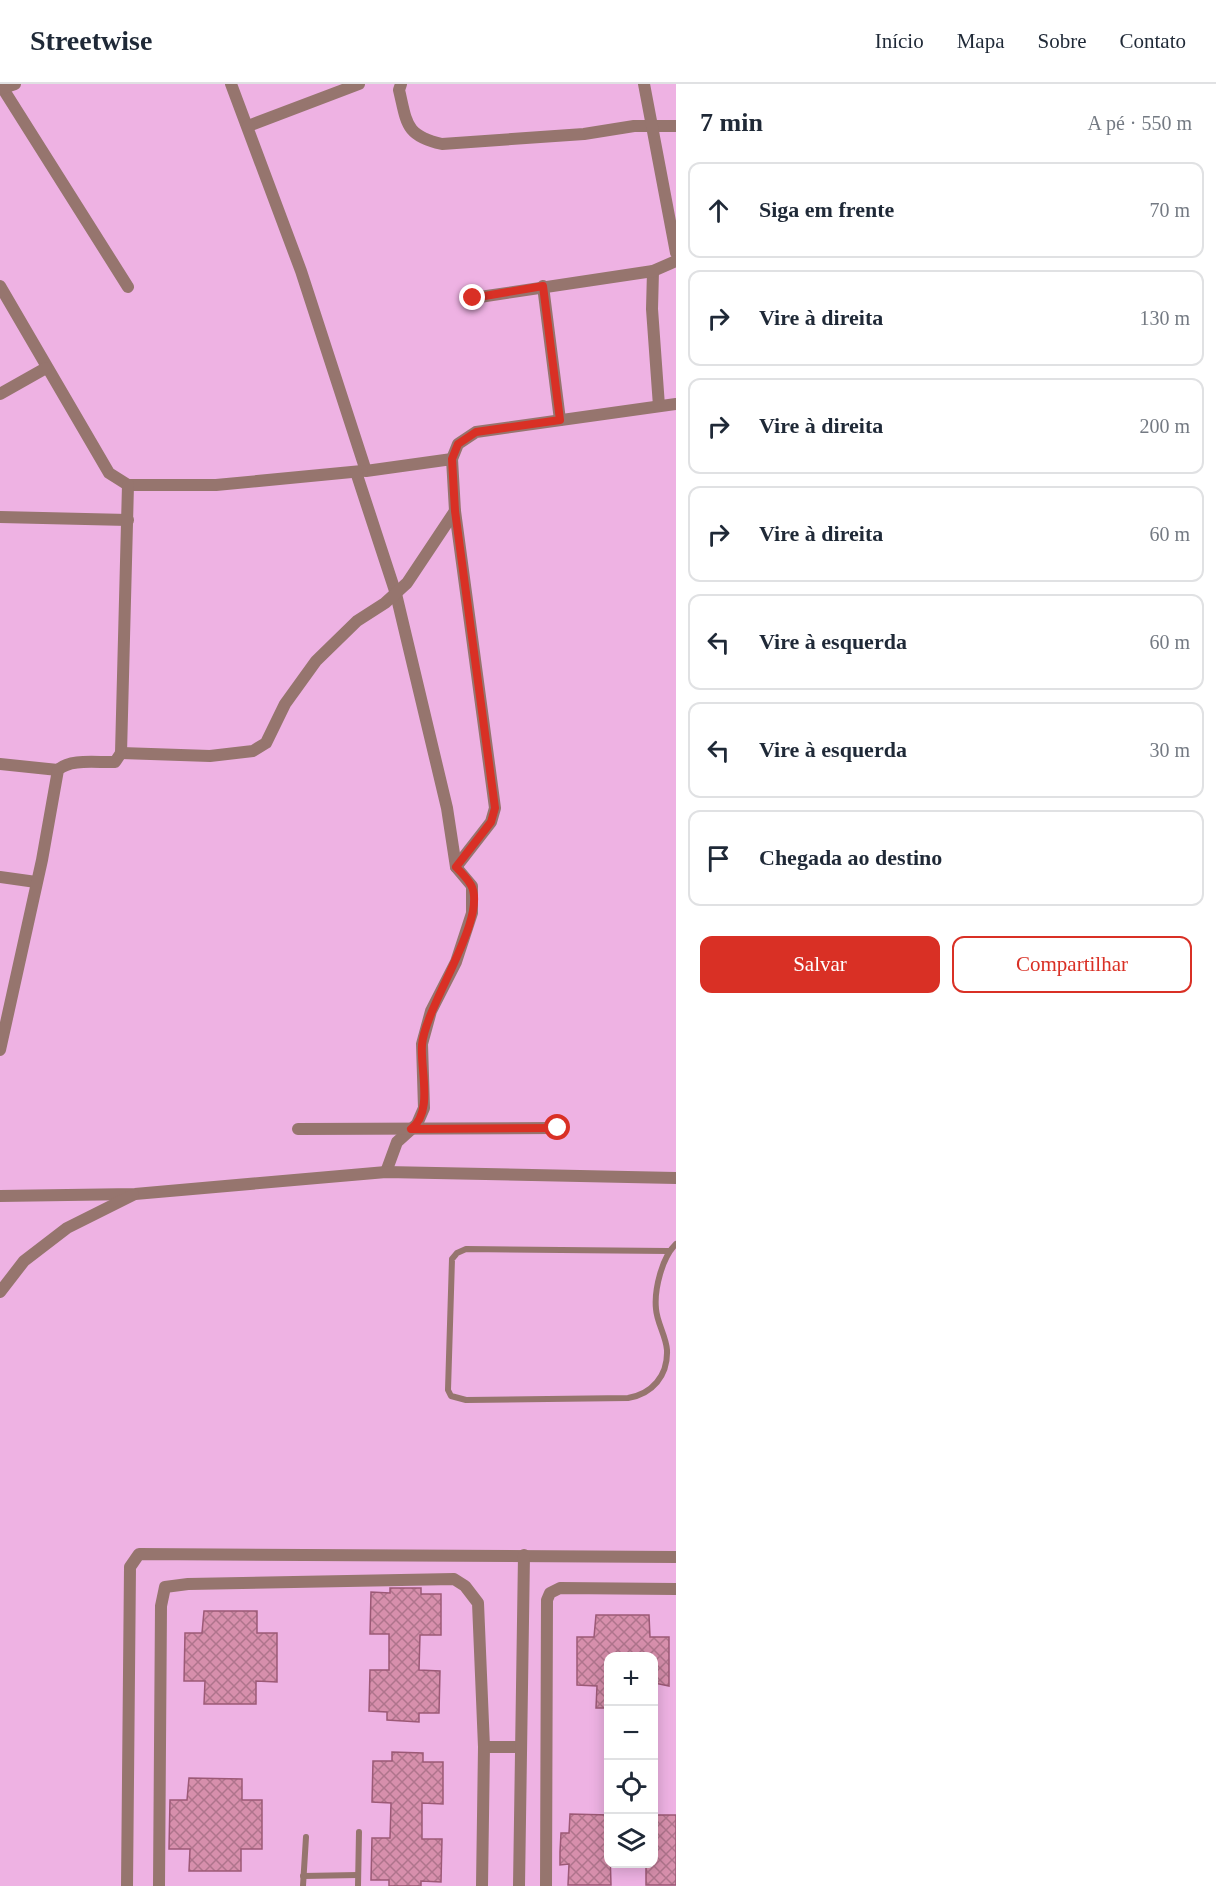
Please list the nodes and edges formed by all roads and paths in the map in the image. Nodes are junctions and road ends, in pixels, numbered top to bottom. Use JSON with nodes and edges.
{"nodes":[{"id":1,"x":231,"y":84,"type":"edge"},
{"id":2,"x":358,"y":84,"type":"edge"},
{"id":3,"x":401,"y":84,"type":"edge"},
{"id":4,"x":644,"y":84,"type":"edge"},
{"id":5,"x":5,"y":86,"type":"edge"},
{"id":6,"x":651,"y":125,"type":"junction"},
{"id":7,"x":248,"y":126,"type":"junction"},
{"id":8,"x":676,"y":126,"type":"edge"},
{"id":9,"x":676,"y":254,"type":"edge"},
{"id":10,"x":676,"y":261,"type":"edge"},
{"id":11,"x":654,"y":271,"type":"junction"},
{"id":12,"x":0,"y":286,"type":"edge"},
{"id":13,"x":543,"y":286,"type":"junction"},
{"id":14,"x":128,"y":287,"type":"dead end"},
{"id":15,"x":473,"y":298,"type":"dead end"},
{"id":16,"x":46,"y":368,"type":"junction"},
{"id":17,"x":0,"y":394,"type":"edge"},
{"id":18,"x":676,"y":404,"type":"edge"},
{"id":19,"x":659,"y":406,"type":"junction"},
{"id":20,"x":560,"y":420,"type":"junction"},
{"id":21,"x":452,"y":459,"type":"junction"},
{"id":22,"x":361,"y":471,"type":"junction"},
{"id":23,"x":128,"y":485,"type":"junction"},
{"id":24,"x":455,"y":511,"type":"junction"},
{"id":25,"x":0,"y":518,"type":"edge"},
{"id":26,"x":128,"y":520,"type":"junction"},
{"id":27,"x":396,"y":594,"type":"junction"},
{"id":28,"x":122,"y":753,"type":"junction"},
{"id":29,"x":0,"y":765,"type":"edge"},
{"id":30,"x":58,"y":770,"type":"junction"},
{"id":31,"x":456,"y":867,"type":"junction"},
{"id":32,"x":0,"y":877,"type":"edge"},
{"id":33,"x":36,"y":882,"type":"junction"},
{"id":34,"x":0,"y":1050,"type":"edge"},
{"id":35,"x":558,"y":1128,"type":"dead end"},
{"id":36,"x":298,"y":1129,"type":"dead end"},
{"id":37,"x":411,"y":1129,"type":"junction"},
{"id":38,"x":386,"y":1172,"type":"junction"},
{"id":39,"x":676,"y":1178,"type":"edge"},
{"id":40,"x":135,"y":1194,"type":"junction"},
{"id":41,"x":0,"y":1196,"type":"edge"},
{"id":42,"x":676,"y":1244,"type":"edge"},
{"id":43,"x":668,"y":1251,"type":"junction"},
{"id":44,"x":0,"y":1292,"type":"edge"},
{"id":45,"x":524,"y":1556,"type":"junction"},
{"id":46,"x":676,"y":1557,"type":"edge"},
{"id":47,"x":676,"y":1589,"type":"edge"},
{"id":48,"x":484,"y":1747,"type":"junction"},
{"id":49,"x":521,"y":1747,"type":"junction"},
{"id":50,"x":359,"y":1832,"type":"dead end"},
{"id":51,"x":306,"y":1837,"type":"dead end"},
{"id":52,"x":358,"y":1875,"type":"junction"},
{"id":53,"x":303,"y":1876,"type":"junction"},
{"id":54,"x":127,"y":1886,"type":"edge"},
{"id":55,"x":159,"y":1886,"type":"edge"},
{"id":56,"x":303,"y":1886,"type":"edge"},
{"id":57,"x":358,"y":1886,"type":"edge"},
{"id":58,"x":482,"y":1886,"type":"edge"},
{"id":59,"x":519,"y":1886,"type":"edge"},
{"id":60,"x":546,"y":1886,"type":"edge"}],
"edges":[{"from":1,"to":7,"type":"street"},
{"from":2,"to":7,"type":"street"},
{"from":3,"to":6,"type":"street"},
{"from":4,"to":6,"type":"street"},
{"from":5,"to":14,"type":"street"},
{"from":6,"to":8,"type":"street"},
{"from":6,"to":9,"type":"street"},
{"from":7,"to":22,"type":"street"},
{"from":10,"to":11,"type":"street"},
{"from":11,"to":13,"type":"street"},
{"from":11,"to":19,"type":"street"},
{"from":12,"to":16,"type":"street"},
{"from":13,"to":15,"type":"street"},
{"from":13,"to":20,"type":"street"},
{"from":16,"to":17,"type":"street"},
{"from":16,"to":23,"type":"street"},
{"from":18,"to":19,"type":"street"},
{"from":19,"to":20,"type":"street"},
{"from":20,"to":21,"type":"street"},
{"from":21,"to":22,"type":"street"},
{"from":21,"to":24,"type":"street"},
{"from":22,"to":23,"type":"street"},
{"from":22,"to":27,"type":"street"},
{"from":23,"to":26,"type":"street"},
{"from":24,"to":27,"type":"street"},
{"from":24,"to":31,"type":"street"},
{"from":25,"to":26,"type":"street"},
{"from":26,"to":28,"type":"street"},
{"from":27,"to":28,"type":"street"},
{"from":27,"to":31,"type":"street"},
{"from":28,"to":30,"type":"street"},
{"from":29,"to":30,"type":"street"},
{"from":30,"to":33,"type":"street"},
{"from":31,"to":37,"type":"street"},
{"from":32,"to":33,"type":"street"},
{"from":33,"to":34,"type":"street"},
{"from":35,"to":37,"type":"street"},
{"from":36,"to":37,"type":"street"},
{"from":37,"to":38,"type":"street"},
{"from":38,"to":39,"type":"street"},
{"from":38,"to":40,"type":"street"},
{"from":40,"to":41,"type":"street"},
{"from":40,"to":44,"type":"street"},
{"from":42,"to":43,"type":"lane"},
{"from":43,"to":43,"type":"lane"},
{"from":45,"to":46,"type":"street"},
{"from":45,"to":49,"type":"street"},
{"from":45,"to":54,"type":"street"},
{"from":47,"to":60,"type":"street"},
{"from":48,"to":49,"type":"street"},
{"from":48,"to":55,"type":"street"},
{"from":48,"to":58,"type":"street"},
{"from":49,"to":59,"type":"street"},
{"from":50,"to":52,"type":"lane"},
{"from":51,"to":53,"type":"lane"},
{"from":52,"to":53,"type":"lane"},
{"from":52,"to":57,"type":"lane"},
{"from":53,"to":56,"type":"lane"}]}
